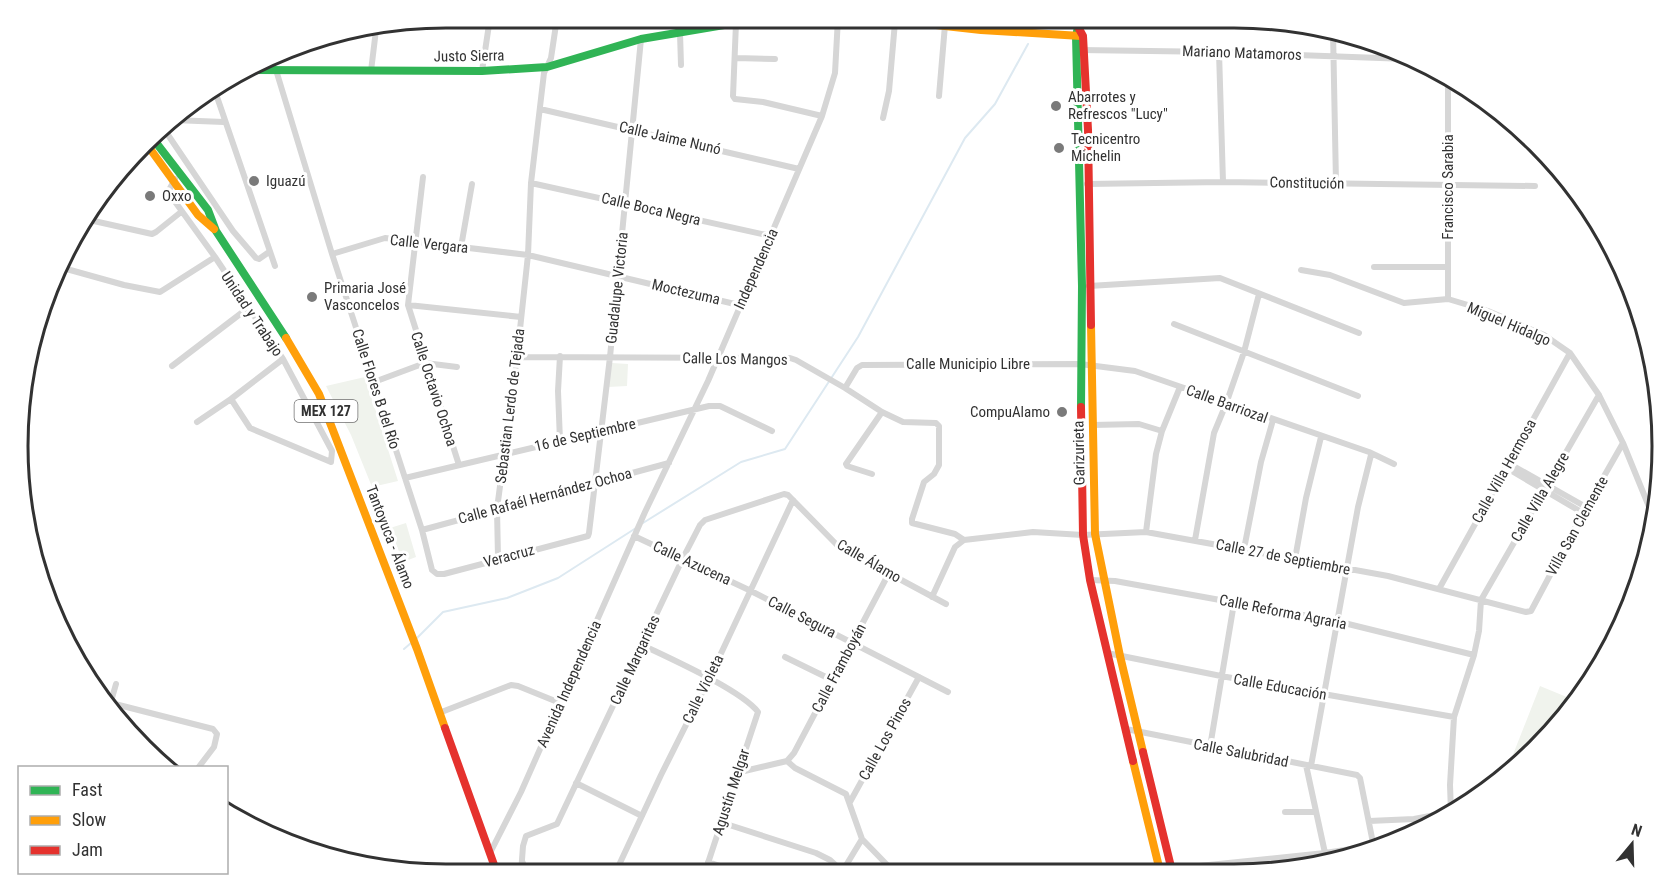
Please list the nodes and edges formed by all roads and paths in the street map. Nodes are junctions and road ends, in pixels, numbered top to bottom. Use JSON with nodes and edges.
{"nodes":[{"id":1,"x":488,"y":28,"type":"edge"},
{"id":2,"x":554,"y":28,"type":"edge"},
{"id":3,"x":708,"y":28,"type":"edge"},
{"id":4,"x":736,"y":28,"type":"edge"},
{"id":5,"x":837,"y":28,"type":"edge"},
{"id":6,"x":894,"y":28,"type":"edge"},
{"id":7,"x":945,"y":28,"type":"edge"},
{"id":8,"x":967,"y":28,"type":"edge"},
{"id":9,"x":1079,"y":29,"type":"edge"},
{"id":10,"x":981,"y":30,"type":"joint"},
{"id":11,"x":680,"y":33,"type":"junction"},
{"id":12,"x":375,"y":35,"type":"edge"},
{"id":13,"x":641,"y":39,"type":"junction"},
{"id":14,"x":1333,"y":41,"type":"edge"},
{"id":15,"x":1080,"y":50,"type":"junction"},
{"id":16,"x":1219,"y":51,"type":"junction"},
{"id":17,"x":1333,"y":56,"type":"junction"},
{"id":18,"x":1387,"y":57,"type":"edge"},
{"id":19,"x":736,"y":58,"type":"junction"},
{"id":20,"x":775,"y":59,"type":"dead end"},
{"id":21,"x":681,"y":65,"type":"dead end"},
{"id":22,"x":547,"y":67,"type":"junction"},
{"id":23,"x":265,"y":70,"type":"edge"},
{"id":24,"x":276,"y":70,"type":"junction"},
{"id":25,"x":370,"y":70,"type":"junction"},
{"id":26,"x":482,"y":71,"type":"junction"},
{"id":27,"x":1448,"y":87,"type":"edge"},
{"id":28,"x":939,"y":96,"type":"dead end"},
{"id":29,"x":217,"y":97,"type":"edge"},
{"id":30,"x":540,"y":109,"type":"junction"},
{"id":31,"x":822,"y":116,"type":"junction"},
{"id":32,"x":883,"y":118,"type":"dead end"},
{"id":33,"x":185,"y":120,"type":"edge"},
{"id":34,"x":224,"y":122,"type":"junction"},
{"id":35,"x":633,"y":129,"type":"junction"},
{"id":36,"x":168,"y":135,"type":"edge"},
{"id":37,"x":157,"y":145,"type":"edge"},
{"id":38,"x":152,"y":150,"type":"edge"},
{"id":39,"x":799,"y":169,"type":"junction"},
{"id":40,"x":176,"y":177,"type":"junction"},
{"id":41,"x":423,"y":177,"type":"dead end"},
{"id":42,"x":1223,"y":182,"type":"junction"},
{"id":43,"x":472,"y":183,"type":"dead end"},
{"id":44,"x":531,"y":183,"type":"junction"},
{"id":45,"x":1336,"y":183,"type":"junction"},
{"id":46,"x":1084,"y":184,"type":"junction"},
{"id":47,"x":1448,"y":185,"type":"junction"},
{"id":48,"x":1535,"y":186,"type":"dead end"},
{"id":49,"x":625,"y":202,"type":"junction"},
{"id":50,"x":182,"y":212,"type":"junction"},
{"id":51,"x":94,"y":221,"type":"edge"},
{"id":52,"x":771,"y":236,"type":"junction"},
{"id":53,"x":416,"y":242,"type":"junction"},
{"id":54,"x":461,"y":247,"type":"junction"},
{"id":55,"x":269,"y":252,"type":"junction"},
{"id":56,"x":332,"y":254,"type":"junction"},
{"id":57,"x":528,"y":255,"type":"junction"},
{"id":58,"x":215,"y":257,"type":"junction"},
{"id":59,"x":275,"y":266,"type":"dead end"},
{"id":60,"x":1374,"y":267,"type":"dead end"},
{"id":61,"x":1447,"y":267,"type":"junction"},
{"id":62,"x":68,"y":269,"type":"edge"},
{"id":63,"x":1301,"y":270,"type":"dead end"},
{"id":64,"x":618,"y":276,"type":"junction"},
{"id":65,"x":1087,"y":286,"type":"junction"},
{"id":66,"x":1259,"y":294,"type":"junction"},
{"id":67,"x":1448,"y":299,"type":"junction"},
{"id":68,"x":408,"y":305,"type":"junction"},
{"id":69,"x":739,"y":305,"type":"junction"},
{"id":70,"x":248,"y":308,"type":"junction"},
{"id":71,"x":521,"y":317,"type":"junction"},
{"id":72,"x":1174,"y":324,"type":"dead end"},
{"id":73,"x":1359,"y":333,"type":"dead end"},
{"id":74,"x":1244,"y":352,"type":"junction"},
{"id":75,"x":1570,"y":354,"type":"junction"},
{"id":76,"x":560,"y":356,"type":"junction"},
{"id":77,"x":517,"y":357,"type":"junction"},
{"id":78,"x":610,"y":357,"type":"junction"},
{"id":79,"x":718,"y":358,"type":"junction"},
{"id":80,"x":283,"y":359,"type":"junction"},
{"id":81,"x":425,"y":363,"type":"junction"},
{"id":82,"x":1080,"y":364,"type":"junction"},
{"id":83,"x":1093,"y":365,"type":"junction"},
{"id":84,"x":172,"y":366,"type":"dead end"},
{"id":85,"x":457,"y":367,"type":"dead end"},
{"id":86,"x":374,"y":382,"type":"junction"},
{"id":87,"x":842,"y":386,"type":"junction"},
{"id":88,"x":1180,"y":387,"type":"junction"},
{"id":89,"x":1358,"y":396,"type":"dead end"},
{"id":90,"x":1599,"y":396,"type":"junction"},
{"id":91,"x":231,"y":399,"type":"junction"},
{"id":92,"x":1226,"y":404,"type":"junction"},
{"id":93,"x":696,"y":408,"type":"junction"},
{"id":94,"x":882,"y":412,"type":"junction"},
{"id":95,"x":1274,"y":420,"type":"junction"},
{"id":96,"x":197,"y":422,"type":"dead end"},
{"id":97,"x":1092,"y":425,"type":"junction"},
{"id":98,"x":601,"y":431,"type":"junction"},
{"id":99,"x":771,"y":431,"type":"dead end"},
{"id":100,"x":1162,"y":431,"type":"junction"},
{"id":101,"x":1321,"y":437,"type":"junction"},
{"id":102,"x":560,"y":441,"type":"junction"},
{"id":103,"x":1623,"y":443,"type":"junction"},
{"id":104,"x":504,"y":455,"type":"junction"},
{"id":105,"x":1371,"y":455,"type":"junction"},
{"id":106,"x":669,"y":463,"type":"junction"},
{"id":107,"x":1394,"y":464,"type":"dead end"},
{"id":108,"x":459,"y":465,"type":"junction"},
{"id":109,"x":1506,"y":465,"type":"junction"},
{"id":110,"x":872,"y":474,"type":"dead end"},
{"id":111,"x":405,"y":478,"type":"junction"},
{"id":112,"x":596,"y":482,"type":"junction"},
{"id":113,"x":1545,"y":488,"type":"junction"},
{"id":114,"x":784,"y":494,"type":"joint"},
{"id":115,"x":793,"y":500,"type":"junction"},
{"id":116,"x":1647,"y":503,"type":"edge"},
{"id":117,"x":497,"y":509,"type":"junction"},
{"id":118,"x":1584,"y":510,"type":"junction"},
{"id":119,"x":645,"y":512,"type":"joint"},
{"id":120,"x":422,"y":530,"type":"junction"},
{"id":121,"x":1146,"y":532,"type":"junction"},
{"id":122,"x":635,"y":534,"type":"junction"},
{"id":123,"x":1095,"y":534,"type":"junction"},
{"id":124,"x":1083,"y":535,"type":"junction"},
{"id":125,"x":588,"y":536,"type":"joint"},
{"id":126,"x":964,"y":540,"type":"junction"},
{"id":127,"x":1195,"y":540,"type":"junction"},
{"id":128,"x":1244,"y":549,"type":"junction"},
{"id":129,"x":498,"y":558,"type":"junction"},
{"id":130,"x":683,"y":558,"type":"junction"},
{"id":131,"x":1295,"y":559,"type":"junction"},
{"id":132,"x":1346,"y":569,"type":"junction"},
{"id":133,"x":432,"y":570,"type":"joint"},
{"id":134,"x":889,"y":573,"type":"junction"},
{"id":135,"x":1090,"y":580,"type":"junction"},
{"id":136,"x":1102,"y":580,"type":"junction"},
{"id":137,"x":749,"y":590,"type":"junction"},
{"id":138,"x":1439,"y":590,"type":"junction"},
{"id":139,"x":932,"y":597,"type":"junction"},
{"id":140,"x":1481,"y":600,"type":"junction"},
{"id":141,"x":1234,"y":603,"type":"junction"},
{"id":142,"x":946,"y":604,"type":"dead end"},
{"id":143,"x":1531,"y":610,"type":"joint"},
{"id":144,"x":1336,"y":621,"type":"junction"},
{"id":145,"x":853,"y":643,"type":"junction"},
{"id":146,"x":642,"y":645,"type":"junction"},
{"id":147,"x":1107,"y":653,"type":"junction"},
{"id":148,"x":1474,"y":655,"type":"junction"},
{"id":149,"x":1119,"y":656,"type":"junction"},
{"id":150,"x":785,"y":657,"type":"dead end"},
{"id":151,"x":1221,"y":676,"type":"junction"},
{"id":152,"x":919,"y":677,"type":"junction"},
{"id":153,"x":709,"y":679,"type":"junction"},
{"id":154,"x":832,"y":680,"type":"junction"},
{"id":155,"x":116,"y":684,"type":"dead end"},
{"id":156,"x":948,"y":692,"type":"dead end"},
{"id":157,"x":1324,"y":694,"type":"junction"},
{"id":158,"x":112,"y":696,"type":"edge"},
{"id":159,"x":560,"y":703,"type":"junction"},
{"id":160,"x":120,"y":706,"type":"edge"},
{"id":161,"x":439,"y":713,"type":"junction"},
{"id":162,"x":1454,"y":717,"type":"junction"},
{"id":163,"x":1126,"y":729,"type":"junction"},
{"id":164,"x":1137,"y":732,"type":"junction"},
{"id":165,"x":1210,"y":747,"type":"junction"},
{"id":166,"x":787,"y":761,"type":"junction"},
{"id":167,"x":200,"y":766,"type":"edge"},
{"id":168,"x":1309,"y":766,"type":"junction"},
{"id":169,"x":736,"y":773,"type":"junction"},
{"id":170,"x":576,"y":783,"type":"junction"},
{"id":171,"x":850,"y":802,"type":"junction"},
{"id":172,"x":1451,"y":803,"type":"edge"},
{"id":173,"x":1285,"y":812,"type":"dead end"},
{"id":174,"x":1316,"y":812,"type":"junction"},
{"id":175,"x":642,"y":816,"type":"junction"},
{"id":176,"x":1425,"y":817,"type":"edge"},
{"id":177,"x":1369,"y":821,"type":"junction"},
{"id":178,"x":720,"y":822,"type":"junction"},
{"id":179,"x":862,"y":839,"type":"junction"},
{"id":180,"x":1372,"y":839,"type":"edge"},
{"id":181,"x":1326,"y":852,"type":"joint"},
{"id":182,"x":490,"y":855,"type":"junction"},
{"id":183,"x":522,"y":861,"type":"junction"},
{"id":184,"x":708,"y":862,"type":"joint"},
{"id":185,"x":493,"y":864,"type":"edge"},
{"id":186,"x":522,"y":864,"type":"edge"},
{"id":187,"x":523,"y":864,"type":"edge"},
{"id":188,"x":620,"y":864,"type":"edge"},
{"id":189,"x":714,"y":864,"type":"edge"},
{"id":190,"x":834,"y":864,"type":"edge"},
{"id":191,"x":846,"y":864,"type":"edge"},
{"id":192,"x":886,"y":864,"type":"edge"},
{"id":193,"x":1159,"y":864,"type":"edge"},
{"id":194,"x":1170,"y":864,"type":"edge"},
{"id":195,"x":1223,"y":864,"type":"edge"}],
"edges":[{"from":1,"to":26,"type":"street"},
{"from":2,"to":22,"type":"street"},
{"from":3,"to":11,"type":"main road","name":"Justo Sierra"},
{"from":4,"to":19,"type":"street"},
{"from":5,"to":31,"type":"street","name":"Independencia"},
{"from":6,"to":32,"type":"street"},
{"from":7,"to":28,"type":"street"},
{"from":8,"to":10,"type":"main road"},
{"from":9,"to":10,"type":"main road"},
{"from":9,"to":15,"type":"main road","name":"Garizurieta"},
{"from":11,"to":13,"type":"main road","name":"Justo Sierra"},
{"from":11,"to":21,"type":"street"},
{"from":12,"to":25,"type":"street"},
{"from":13,"to":22,"type":"main road","name":"Justo Sierra"},
{"from":13,"to":35,"type":"street","name":"Guadalupe Victoria"},
{"from":14,"to":17,"type":"street"},
{"from":15,"to":16,"type":"street","name":"Mariano Matamoros"},
{"from":15,"to":46,"type":"main road","name":"Garizurieta"},
{"from":16,"to":17,"type":"street","name":"Mariano Matamoros"},
{"from":16,"to":42,"type":"street"},
{"from":17,"to":18,"type":"street","name":"Mariano Matamoros"},
{"from":17,"to":45,"type":"street"},
{"from":19,"to":20,"type":"street"},
{"from":19,"to":31,"type":"street"},
{"from":22,"to":26,"type":"main road","name":"Justo Sierra"},
{"from":22,"to":30,"type":"street","name":"Sebastian Lerdo de Tejada"},
{"from":23,"to":24,"type":"main road","name":"Justo Sierra"},
{"from":24,"to":25,"type":"main road","name":"Justo Sierra"},
{"from":24,"to":56,"type":"street","name":"Calle Flores B del Río"},
{"from":25,"to":26,"type":"main road","name":"Justo Sierra"},
{"from":27,"to":47,"type":"street","name":"Francisco Sarabia"},
{"from":29,"to":34,"type":"street"},
{"from":30,"to":35,"type":"street","name":"Calle Jaime Nunó"},
{"from":30,"to":44,"type":"street","name":"Sebastian Lerdo de Tejada"},
{"from":31,"to":39,"type":"street","name":"Independencia"},
{"from":33,"to":34,"type":"street"},
{"from":34,"to":55,"type":"street"},
{"from":35,"to":39,"type":"street","name":"Calle Jaime Nunó"},
{"from":35,"to":49,"type":"street","name":"Guadalupe Victoria"},
{"from":36,"to":55,"type":"street"},
{"from":37,"to":40,"type":"main road","number":"MEX 127"},
{"from":38,"to":40,"type":"main road","number":"MEX 127"},
{"from":39,"to":52,"type":"street","name":"Independencia"},
{"from":40,"to":50,"type":"street","name":"Unidad y Trabajo"},
{"from":40,"to":161,"type":"main road","name":"Tantoyuca - Álamo","number":"MEX 127"},
{"from":41,"to":53,"type":"street","name":"Calle Octavio Ochoa"},
{"from":42,"to":45,"type":"street","name":"Constitución"},
{"from":42,"to":46,"type":"street","name":"Constitución"},
{"from":43,"to":54,"type":"street"},
{"from":44,"to":49,"type":"street","name":"Calle Boca Negra"},
{"from":44,"to":57,"type":"street","name":"Sebastian Lerdo de Tejada"},
{"from":45,"to":47,"type":"street","name":"Constitución"},
{"from":46,"to":65,"type":"main road","name":"Garizurieta"},
{"from":47,"to":48,"type":"street","name":"Constitución"},
{"from":47,"to":61,"type":"street","name":"Francisco Sarabia"},
{"from":49,"to":52,"type":"street","name":"Calle Boca Negra"},
{"from":49,"to":64,"type":"street","name":"Guadalupe Victoria"},
{"from":50,"to":51,"type":"street"},
{"from":50,"to":58,"type":"street","name":"Unidad y Trabajo"},
{"from":52,"to":69,"type":"street","name":"Independencia"},
{"from":53,"to":54,"type":"street","name":"Calle Vergara"},
{"from":53,"to":56,"type":"street","name":"Calle Vergara"},
{"from":53,"to":68,"type":"street","name":"Calle Octavio Ochoa"},
{"from":54,"to":57,"type":"street","name":"Calle Vergara"},
{"from":55,"to":59,"type":"street"},
{"from":56,"to":86,"type":"street","name":"Calle Flores B del Río"},
{"from":57,"to":64,"type":"street","name":"Moctezuma"},
{"from":57,"to":71,"type":"street","name":"Sebastian Lerdo de Tejada"},
{"from":58,"to":62,"type":"street"},
{"from":58,"to":70,"type":"street","name":"Unidad y Trabajo"},
{"from":60,"to":61,"type":"street"},
{"from":61,"to":67,"type":"street","name":"Francisco Sarabia"},
{"from":63,"to":67,"type":"street","name":"Miguel Hidalgo"},
{"from":64,"to":69,"type":"street","name":"Moctezuma"},
{"from":64,"to":78,"type":"street","name":"Guadalupe Victoria"},
{"from":65,"to":66,"type":"street"},
{"from":65,"to":82,"type":"main road","name":"Garizurieta"},
{"from":65,"to":83,"type":"main road","name":"Garizurieta"},
{"from":66,"to":73,"type":"street"},
{"from":66,"to":74,"type":"street"},
{"from":67,"to":75,"type":"street","name":"Miguel Hidalgo"},
{"from":68,"to":71,"type":"street"},
{"from":68,"to":81,"type":"street","name":"Calle Octavio Ochoa"},
{"from":69,"to":79,"type":"street","name":"Independencia"},
{"from":70,"to":80,"type":"street","name":"Unidad y Trabajo"},
{"from":70,"to":84,"type":"street"},
{"from":71,"to":77,"type":"street","name":"Sebastian Lerdo de Tejada"},
{"from":72,"to":74,"type":"street"},
{"from":74,"to":89,"type":"street"},
{"from":74,"to":92,"type":"street"},
{"from":75,"to":90,"type":"street","name":"Miguel Hidalgo"},
{"from":75,"to":109,"type":"street","name":"Calle Villa Hermosa"},
{"from":76,"to":77,"type":"street","name":"Calle Los Mangos"},
{"from":76,"to":78,"type":"street","name":"Calle Los Mangos"},
{"from":76,"to":102,"type":"street"},
{"from":77,"to":104,"type":"street","name":"Sebastian Lerdo de Tejada"},
{"from":78,"to":79,"type":"street","name":"Calle Los Mangos"},
{"from":78,"to":98,"type":"street","name":"Guadalupe Victoria"},
{"from":79,"to":87,"type":"street","name":"Calle Los Mangos"},
{"from":79,"to":93,"type":"street","name":"Independencia"},
{"from":80,"to":91,"type":"street"},
{"from":80,"to":91,"type":"street","name":"Unidad y Trabajo"},
{"from":81,"to":85,"type":"street"},
{"from":81,"to":86,"type":"street"},
{"from":81,"to":108,"type":"street","name":"Calle Octavio Ochoa"},
{"from":82,"to":83,"type":"street","name":"Calle Barriozal"},
{"from":82,"to":87,"type":"street","name":"Calle Municipio Libre"},
{"from":82,"to":124,"type":"main road","name":"Garizurieta"},
{"from":83,"to":88,"type":"street","name":"Calle Barriozal"},
{"from":83,"to":97,"type":"main road","name":"Garizurieta"},
{"from":86,"to":111,"type":"street","name":"Calle Flores B del Río"},
{"from":87,"to":94,"type":"street","name":"Calle Los Mangos"},
{"from":88,"to":92,"type":"street","name":"Calle Barriozal"},
{"from":88,"to":100,"type":"street"},
{"from":90,"to":103,"type":"street","name":"Miguel Hidalgo"},
{"from":90,"to":113,"type":"street","name":"Calle Villa Alegre"},
{"from":91,"to":96,"type":"street"},
{"from":92,"to":95,"type":"street","name":"Calle Barriozal"},
{"from":92,"to":127,"type":"street"},
{"from":93,"to":98,"type":"street","name":"16 de Septiembre"},
{"from":93,"to":99,"type":"street","name":"16 de Septiembre"},
{"from":93,"to":106,"type":"street","name":"Independencia"},
{"from":94,"to":110,"type":"street"},
{"from":94,"to":126,"type":"street","name":"Calle Los Mangos"},
{"from":95,"to":101,"type":"street","name":"Calle Barriozal"},
{"from":95,"to":128,"type":"street"},
{"from":97,"to":100,"type":"street"},
{"from":97,"to":123,"type":"main road","name":"Garizurieta"},
{"from":98,"to":102,"type":"street","name":"16 de Septiembre"},
{"from":98,"to":112,"type":"street","name":"Guadalupe Victoria"},
{"from":100,"to":121,"type":"street"},
{"from":101,"to":105,"type":"street","name":"Calle Barriozal"},
{"from":101,"to":131,"type":"street"},
{"from":102,"to":104,"type":"street","name":"16 de Septiembre"},
{"from":103,"to":116,"type":"street","name":"Miguel Hidalgo"},
{"from":103,"to":118,"type":"street","name":"Villa San Clemente"},
{"from":104,"to":108,"type":"street","name":"16 de Septiembre"},
{"from":104,"to":117,"type":"street","name":"Sebastian Lerdo de Tejada"},
{"from":105,"to":107,"type":"street","name":"Calle Barriozal"},
{"from":105,"to":132,"type":"street"},
{"from":106,"to":112,"type":"street","name":"Calle Rafaél Hernández Ochoa"},
{"from":106,"to":119,"type":"street","name":"Independencia"},
{"from":108,"to":111,"type":"street","name":"16 de Septiembre"},
{"from":109,"to":113,"type":"street"},
{"from":109,"to":138,"type":"street","name":"Calle Villa Hermosa"},
{"from":111,"to":120,"type":"street","name":"Calle Flores B del Río"},
{"from":112,"to":117,"type":"street","name":"Calle Rafaél Hernández Ochoa"},
{"from":112,"to":125,"type":"street","name":"Guadalupe Victoria"},
{"from":113,"to":118,"type":"street"},
{"from":113,"to":140,"type":"street","name":"Calle Villa Alegre"},
{"from":114,"to":115,"type":"street","name":"Calle Álamo"},
{"from":114,"to":130,"type":"street","name":"Calle Margaritas"},
{"from":115,"to":134,"type":"street","name":"Calle Álamo"},
{"from":115,"to":137,"type":"street","name":"Calle Violeta"},
{"from":117,"to":120,"type":"street","name":"Calle Rafaél Hernández Ochoa"},
{"from":117,"to":129,"type":"street","name":"Sebastian Lerdo de Tejada"},
{"from":118,"to":143,"type":"street","name":"Villa San Clemente"},
{"from":119,"to":122,"type":"street","name":"Avenida Independencia"},
{"from":120,"to":133,"type":"street","name":"Calle Flores B del Río"},
{"from":121,"to":123,"type":"street","name":"Calle 27 de Septiembre"},
{"from":121,"to":127,"type":"street","name":"Calle 27 de Septiembre"},
{"from":122,"to":130,"type":"street","name":"Calle Azucena"},
{"from":122,"to":159,"type":"street","name":"Avenida Independencia"},
{"from":123,"to":124,"type":"street","name":"Calle 27 de Septiembre"},
{"from":123,"to":136,"type":"main road","name":"Garizurieta"},
{"from":124,"to":126,"type":"street","name":"Calle 27 de Septiembre"},
{"from":124,"to":135,"type":"main road","name":"Garizurieta"},
{"from":125,"to":129,"type":"street","name":"Veracruz"},
{"from":126,"to":139,"type":"street"},
{"from":127,"to":128,"type":"street","name":"Calle 27 de Septiembre"},
{"from":128,"to":131,"type":"street","name":"Calle 27 de Septiembre"},
{"from":129,"to":133,"type":"street","name":"Veracruz"},
{"from":130,"to":137,"type":"street","name":"Calle Azucena"},
{"from":130,"to":146,"type":"street","name":"Calle Margaritas"},
{"from":131,"to":132,"type":"street","name":"Calle 27 de Septiembre"},
{"from":132,"to":138,"type":"street","name":"Calle 27 de Septiembre"},
{"from":132,"to":144,"type":"street"},
{"from":134,"to":139,"type":"street","name":"Calle Álamo"},
{"from":134,"to":145,"type":"street","name":"Calle Framboyán"},
{"from":135,"to":136,"type":"street","name":"Calle Reforma Agraria"},
{"from":135,"to":147,"type":"main road","name":"Garizurieta"},
{"from":136,"to":141,"type":"street","name":"Calle Reforma Agraria"},
{"from":136,"to":149,"type":"main road","name":"Garizurieta"},
{"from":137,"to":145,"type":"street","name":"Calle Segura"},
{"from":137,"to":153,"type":"street","name":"Calle Violeta"},
{"from":138,"to":140,"type":"street","name":"Calle 27 de Septiembre"},
{"from":139,"to":142,"type":"street","name":"Calle Álamo"},
{"from":140,"to":143,"type":"street","name":"Calle 27 de Septiembre"},
{"from":140,"to":148,"type":"street"},
{"from":141,"to":144,"type":"street","name":"Calle Reforma Agraria"},
{"from":141,"to":151,"type":"street"},
{"from":144,"to":148,"type":"street","name":"Calle Reforma Agraria"},
{"from":144,"to":157,"type":"street"},
{"from":145,"to":152,"type":"street","name":"Calle Segura"},
{"from":145,"to":154,"type":"street","name":"Calle Framboyán"},
{"from":146,"to":153,"type":"street"},
{"from":146,"to":170,"type":"street","name":"Calle Margaritas"},
{"from":147,"to":149,"type":"street","name":"Calle Educación"},
{"from":147,"to":163,"type":"main road","name":"Garizurieta"},
{"from":148,"to":162,"type":"street"},
{"from":149,"to":151,"type":"street","name":"Calle Educación"},
{"from":149,"to":164,"type":"main road","name":"Garizurieta"},
{"from":150,"to":154,"type":"street"},
{"from":151,"to":157,"type":"street","name":"Calle Educación"},
{"from":151,"to":165,"type":"street"},
{"from":152,"to":156,"type":"street","name":"Calle Segura"},
{"from":152,"to":171,"type":"street","name":"Calle Los Pinos"},
{"from":153,"to":169,"type":"street","name":"Agustín Melgar"},
{"from":153,"to":175,"type":"street","name":"Calle Violeta"},
{"from":154,"to":166,"type":"street","name":"Calle Framboyán"},
{"from":155,"to":158,"type":"street"},
{"from":157,"to":162,"type":"street","name":"Calle Educación"},
{"from":157,"to":168,"type":"street"},
{"from":159,"to":161,"type":"street"},
{"from":159,"to":182,"type":"street","name":"Avenida Independencia"},
{"from":160,"to":167,"type":"street"},
{"from":161,"to":182,"type":"main road","name":"Tantoyuca - Álamo","number":"MEX 127"},
{"from":162,"to":172,"type":"street"},
{"from":163,"to":164,"type":"street","name":"Calle Salubridad"},
{"from":163,"to":193,"type":"main road","name":"Garizurieta"},
{"from":164,"to":165,"type":"street","name":"Calle Salubridad"},
{"from":164,"to":194,"type":"main road","name":"Garizurieta"},
{"from":165,"to":168,"type":"street","name":"Calle Salubridad"},
{"from":166,"to":169,"type":"street"},
{"from":166,"to":171,"type":"street"},
{"from":168,"to":174,"type":"street"},
{"from":168,"to":177,"type":"street","name":"Calle Salubridad"},
{"from":169,"to":178,"type":"street","name":"Agustín Melgar"},
{"from":170,"to":175,"type":"street"},
{"from":170,"to":183,"type":"street","name":"Calle Margaritas"},
{"from":171,"to":179,"type":"street"},
{"from":173,"to":174,"type":"street"},
{"from":174,"to":181,"type":"street"},
{"from":175,"to":188,"type":"street","name":"Calle Violeta"},
{"from":176,"to":177,"type":"street"},
{"from":177,"to":180,"type":"street"},
{"from":178,"to":184,"type":"street","name":"Agustín Melgar"},
{"from":178,"to":190,"type":"street"},
{"from":179,"to":191,"type":"street"},
{"from":179,"to":192,"type":"street"},
{"from":181,"to":195,"type":"street"},
{"from":182,"to":185,"type":"main road","name":"Tantoyuca - Álamo","number":"MEX 127"},
{"from":183,"to":186,"type":"street","name":"Calle Margaritas"},
{"from":183,"to":187,"type":"street"},
{"from":184,"to":189,"type":"street"}]}
